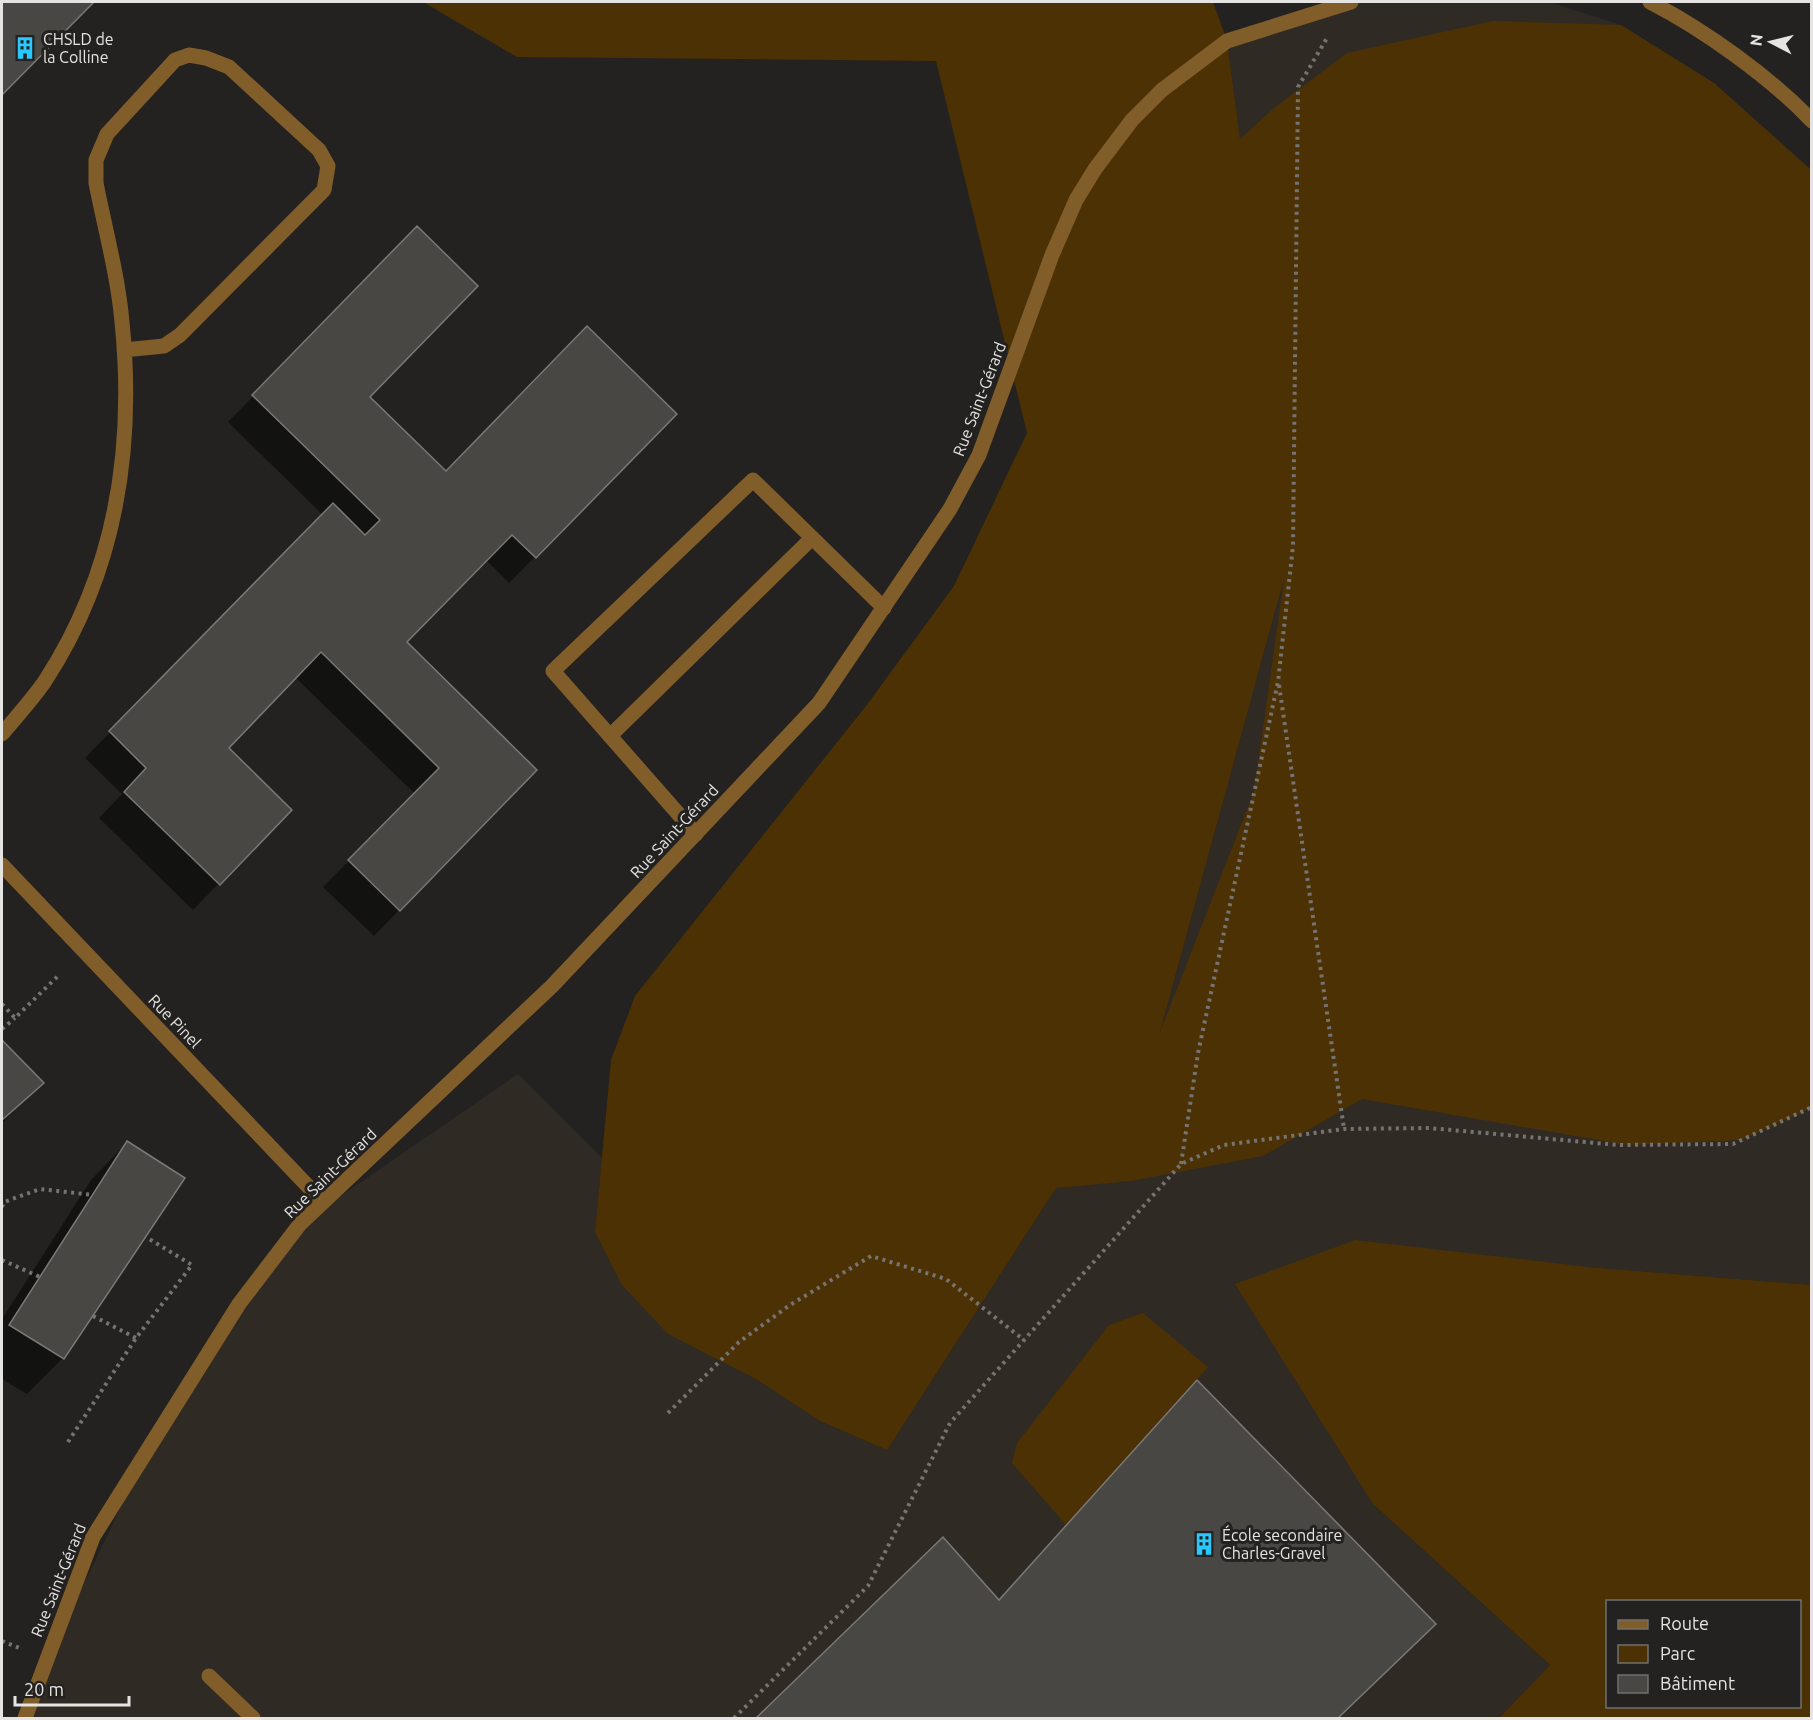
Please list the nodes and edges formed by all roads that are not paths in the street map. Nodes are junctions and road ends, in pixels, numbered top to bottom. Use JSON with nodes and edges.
{"nodes":[{"id":1,"x":1350,"y":2,"type":"edge"},
{"id":2,"x":1650,"y":2,"type":"edge"},
{"id":3,"x":1812,"y":121,"type":"edge"},
{"id":4,"x":124,"y":350,"type":"junction"},
{"id":5,"x":812,"y":538,"type":"junction"},
{"id":6,"x":884,"y":608,"type":"junction"},
{"id":7,"x":2,"y":734,"type":"edge"},
{"id":8,"x":610,"y":735,"type":"junction"},
{"id":9,"x":696,"y":834,"type":"junction"},
{"id":10,"x":2,"y":865,"type":"edge"},
{"id":11,"x":323,"y":1202,"type":"junction"},
{"id":12,"x":208,"y":1676,"type":"dead end"},
{"id":13,"x":25,"y":1719,"type":"edge"},
{"id":14,"x":253,"y":1719,"type":"edge"}],
"edges":[{"from":1,"to":6,"type":"street","name":"Rue Saint-Gérard"},
{"from":2,"to":3,"type":"street"},
{"from":4,"to":4,"type":"street"},
{"from":4,"to":7,"type":"street"},
{"from":5,"to":6,"type":"street"},
{"from":5,"to":8,"type":"street"},
{"from":5,"to":8,"type":"street"},
{"from":6,"to":9,"type":"street","name":"Rue Saint-Gérard"},
{"from":8,"to":9,"type":"street"},
{"from":9,"to":11,"type":"street","name":"Rue Saint-Gérard"},
{"from":10,"to":11,"type":"street","name":"Rue Pinel"},
{"from":11,"to":13,"type":"street","name":"Rue Saint-Gérard"},
{"from":12,"to":14,"type":"street"}]}
